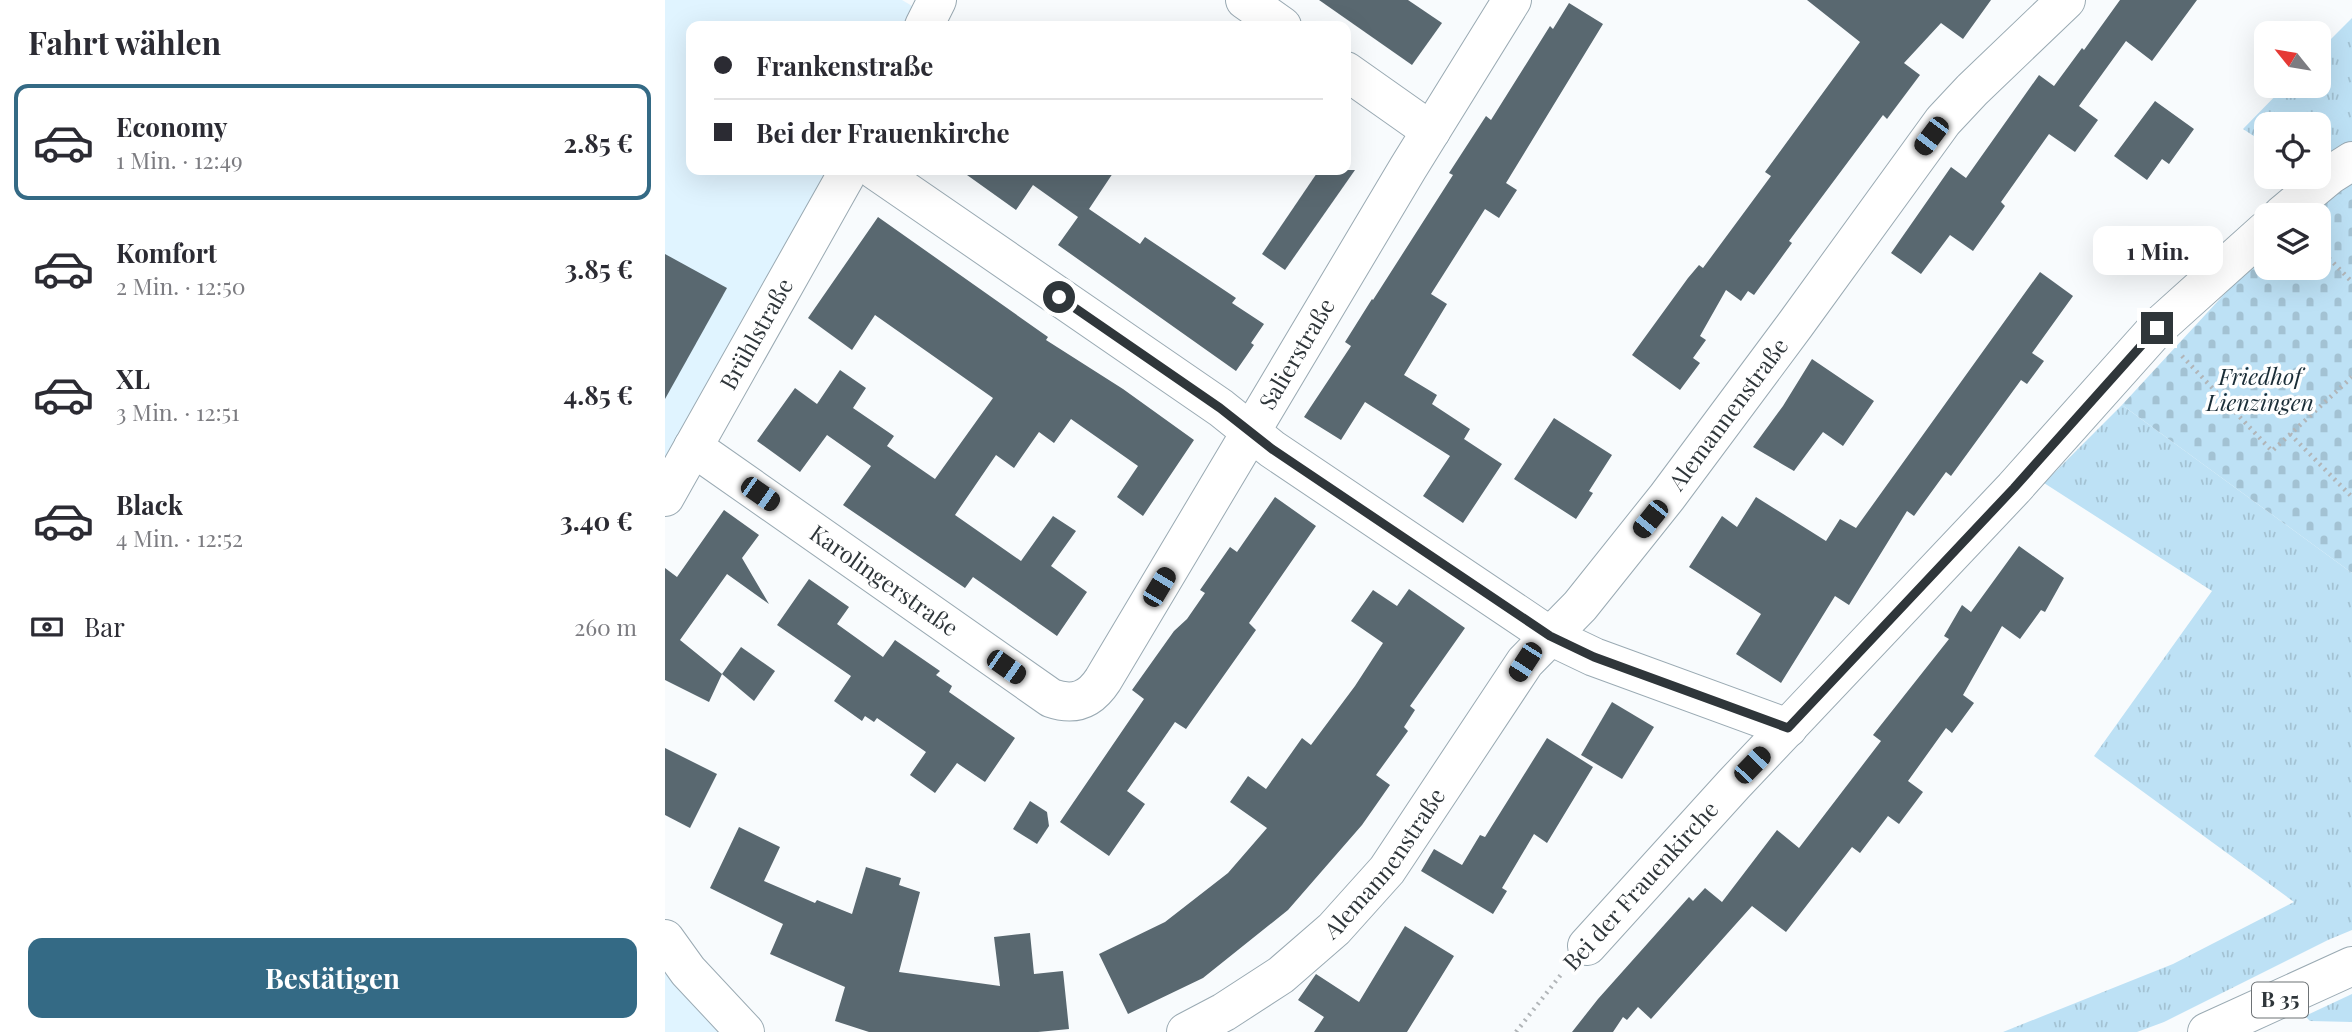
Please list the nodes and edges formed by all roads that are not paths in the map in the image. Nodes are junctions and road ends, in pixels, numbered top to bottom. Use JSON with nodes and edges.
{"nodes":[{"id":1,"x":937,"y":0,"type":"edge"},
{"id":2,"x":1245,"y":0,"type":"edge"},
{"id":3,"x":1512,"y":0,"type":"edge"},
{"id":4,"x":2066,"y":0,"type":"edge"},
{"id":5,"x":926,"y":21,"type":"edge"},
{"id":6,"x":1275,"y":21,"type":"edge"},
{"id":7,"x":1351,"y":75,"type":"edge"},
{"id":8,"x":1431,"y":131,"type":"junction"},
{"id":9,"x":2352,"y":161,"type":"edge"},
{"id":10,"x":846,"y":175,"type":"edge"},
{"id":11,"x":883,"y":175,"type":"edge"},
{"id":12,"x":2296,"y":203,"type":"edge"},
{"id":13,"x":2254,"y":241,"type":"edge"},
{"id":14,"x":1250,"y":431,"type":"junction"},
{"id":15,"x":693,"y":447,"type":"junction"},
{"id":16,"x":665,"y":496,"type":"edge"},
{"id":17,"x":1550,"y":636,"type":"junction"},
{"id":18,"x":1077,"y":702,"type":"joint"},
{"id":19,"x":1788,"y":728,"type":"junction"},
{"id":20,"x":665,"y":939,"type":"edge"},
{"id":21,"x":1587,"y":946,"type":"road end"},
{"id":22,"x":2352,"y":966,"type":"edge"},
{"id":23,"x":745,"y":1032,"type":"edge"},
{"id":24,"x":1186,"y":1032,"type":"edge"},
{"id":25,"x":2207,"y":1032,"type":"edge"}],
"edges":[{"from":1,"to":5,"type":"street"},
{"from":2,"to":6,"type":"street"},
{"from":3,"to":8,"type":"street","name":"Salierstraße"},
{"from":4,"to":17,"type":"street","name":"Alemannenstraße"},
{"from":7,"to":8,"type":"street"},
{"from":8,"to":14,"type":"street","name":"Salierstraße"},
{"from":9,"to":12,"type":"street"},
{"from":10,"to":15,"type":"street","name":"Brühlstraße"},
{"from":11,"to":14,"type":"street"},
{"from":13,"to":19,"type":"street","name":"Bei der Frauenkirche"},
{"from":14,"to":17,"type":"street"},
{"from":14,"to":18,"type":"street","name":"Salierstraße"},
{"from":15,"to":16,"type":"street","name":"Brühlstraße"},
{"from":15,"to":18,"type":"street","name":"Karolingerstraße"},
{"from":17,"to":19,"type":"street"},
{"from":17,"to":24,"type":"street","name":"Alemannenstraße"},
{"from":19,"to":21,"type":"street","name":"Bei der Frauenkirche"},
{"from":20,"to":23,"type":"street"},
{"from":22,"to":25,"type":"street","number":"B 35"}]}
